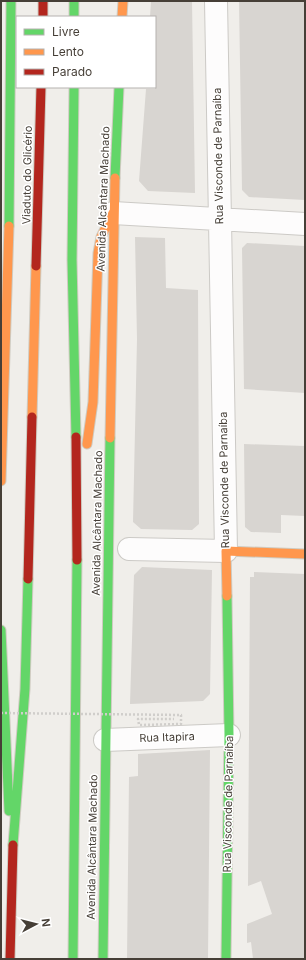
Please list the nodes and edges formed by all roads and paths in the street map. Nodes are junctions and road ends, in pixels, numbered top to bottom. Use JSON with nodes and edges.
{"nodes":[{"id":1,"x":11,"y":1,"type":"edge"},
{"id":2,"x":43,"y":1,"type":"edge"},
{"id":3,"x":74,"y":1,"type":"edge"},
{"id":4,"x":122,"y":1,"type":"edge"},
{"id":5,"x":216,"y":1,"type":"edge"},
{"id":6,"x":43,"y":16,"type":"edge"},
{"id":7,"x":74,"y":16,"type":"edge"},
{"id":8,"x":122,"y":16,"type":"edge"},
{"id":9,"x":41,"y":88,"type":"edge"},
{"id":10,"x":74,"y":88,"type":"edge"},
{"id":11,"x":119,"y":88,"type":"edge"},
{"id":12,"x":5,"y":205,"type":"edge"},
{"id":13,"x":113,"y":213,"type":"junction"},
{"id":14,"x":219,"y":219,"type":"junction"},
{"id":15,"x":305,"y":224,"type":"edge"},
{"id":16,"x":1,"y":480,"type":"edge"},
{"id":17,"x":78,"y":513,"type":"junction"},
{"id":18,"x":129,"y":548,"type":"dead end"},
{"id":19,"x":226,"y":551,"type":"junction"},
{"id":20,"x":305,"y":554,"type":"edge"},
{"id":21,"x":1,"y":630,"type":"edge"},
{"id":22,"x":174,"y":718,"type":"dead end"},
{"id":23,"x":2,"y":726,"type":"edge"},
{"id":24,"x":228,"y":735,"type":"junction"},
{"id":25,"x":105,"y":740,"type":"junction"},
{"id":26,"x":12,"y":862,"type":"junction"},
{"id":27,"x":10,"y":959,"type":"edge"},
{"id":28,"x":74,"y":959,"type":"edge"},
{"id":29,"x":103,"y":959,"type":"edge"},
{"id":30,"x":226,"y":959,"type":"edge"}],
"edges":[{"from":1,"to":12,"type":"main road"},
{"from":2,"to":6,"type":"main road"},
{"from":3,"to":7,"type":"main road"},
{"from":4,"to":8,"type":"main road"},
{"from":5,"to":14,"type":"street","name":"Rua Visconde de Parnaíba"},
{"from":9,"to":26,"type":"main road","name":"Viaduto do Glicério"},
{"from":10,"to":17,"type":"main road","name":"Avenida Alcântara Machado"},
{"from":11,"to":13,"type":"main road","name":"Avenida Alcântara Machado"},
{"from":12,"to":16,"type":"main road"},
{"from":13,"to":14,"type":"street"},
{"from":13,"to":17,"type":"main road"},
{"from":13,"to":25,"type":"main road","name":"Avenida Alcântara Machado"},
{"from":14,"to":15,"type":"street"},
{"from":14,"to":19,"type":"street","name":"Rua Visconde de Parnaíba"},
{"from":17,"to":28,"type":"main road","name":"Avenida Alcântara Machado"},
{"from":18,"to":19,"type":"street"},
{"from":19,"to":20,"type":"main road"},
{"from":19,"to":24,"type":"main road","name":"Rua Visconde de Parnaíba"},
{"from":21,"to":23,"type":"main road"},
{"from":22,"to":23,"type":"path","bridge":true},
{"from":23,"to":26,"type":"main road"},
{"from":24,"to":25,"type":"street","name":"Rua Itapira"},
{"from":24,"to":30,"type":"main road","name":"Rua Visconde de Parnaíba"},
{"from":25,"to":29,"type":"main road","name":"Avenida Alcântara Machado"},
{"from":26,"to":27,"type":"main road"}]}
